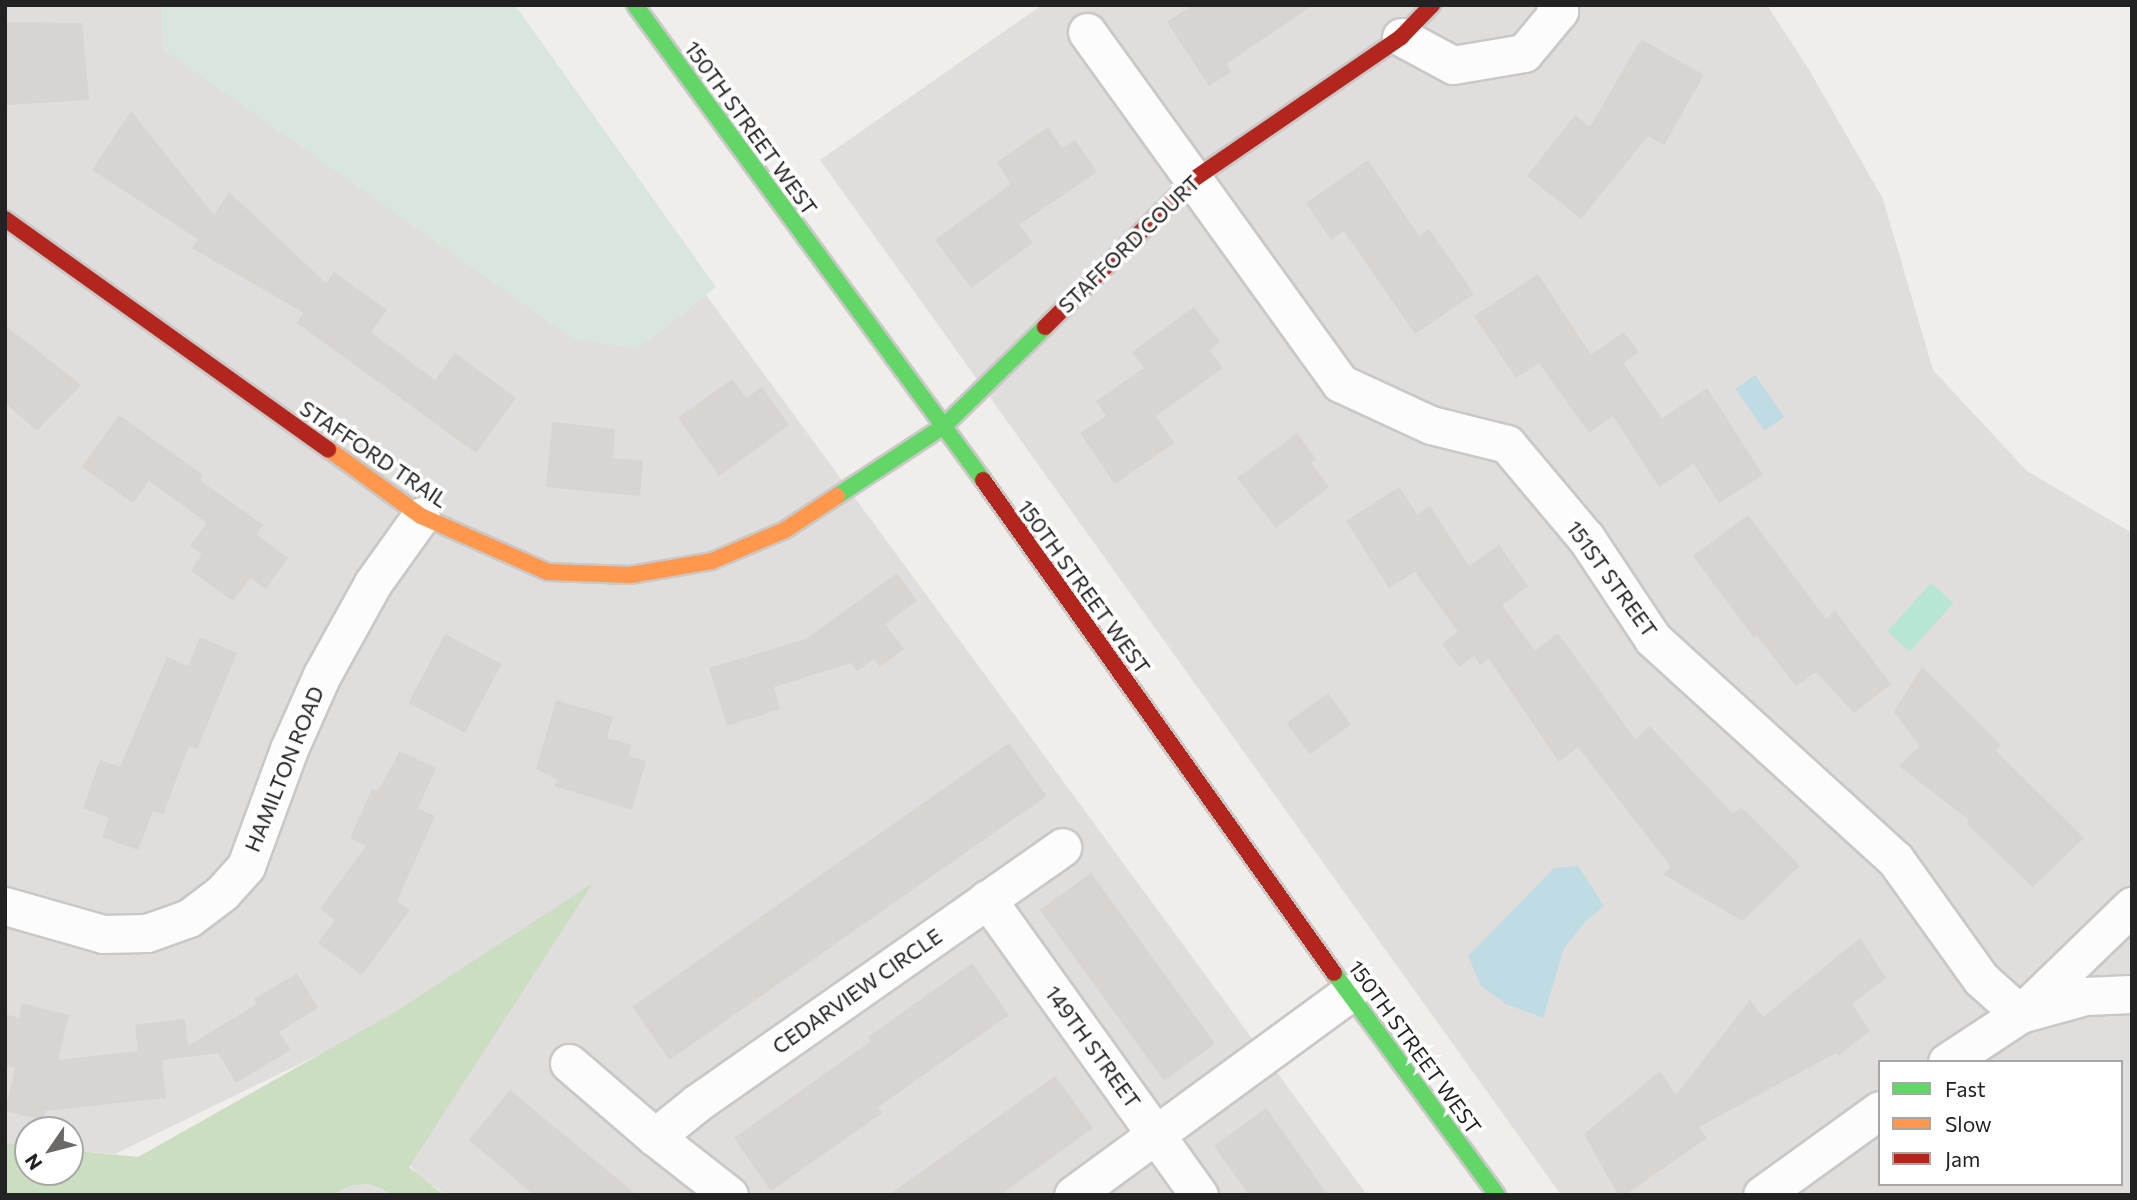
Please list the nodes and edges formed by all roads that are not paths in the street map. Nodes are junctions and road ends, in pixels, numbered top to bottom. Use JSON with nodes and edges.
{"nodes":[{"id":1,"x":635,"y":5,"type":"edge"},
{"id":2,"x":1432,"y":5,"type":"edge"},
{"id":3,"x":1555,"y":5,"type":"edge"},
{"id":4,"x":1087,"y":32,"type":"dead end"},
{"id":5,"x":1401,"y":37,"type":"junction"},
{"id":6,"x":1194,"y":179,"type":"junction"},
{"id":7,"x":5,"y":219,"type":"edge"},
{"id":8,"x":944,"y":426,"type":"junction"},
{"id":9,"x":421,"y":516,"type":"junction"},
{"id":10,"x":1062,"y":847,"type":"dead end"},
{"id":11,"x":987,"y":899,"type":"junction"},
{"id":12,"x":5,"y":906,"type":"edge"},
{"id":13,"x":2132,"y":906,"type":"edge"},
{"id":14,"x":1349,"y":993,"type":"junction"},
{"id":15,"x":2132,"y":994,"type":"edge"},
{"id":16,"x":2020,"y":1014,"type":"junction"},
{"id":17,"x":1950,"y":1060,"type":"edge"},
{"id":18,"x":569,"y":1063,"type":"dead end"},
{"id":19,"x":1878,"y":1111,"type":"edge"},
{"id":20,"x":1156,"y":1136,"type":"junction"},
{"id":21,"x":655,"y":1138,"type":"junction"},
{"id":22,"x":729,"y":1195,"type":"edge"},
{"id":23,"x":1073,"y":1195,"type":"edge"},
{"id":24,"x":1199,"y":1195,"type":"edge"},
{"id":25,"x":1497,"y":1195,"type":"edge"},
{"id":26,"x":1762,"y":1195,"type":"edge"}],
"edges":[{"from":1,"to":8,"type":"street","name":"150TH STREET WEST"},
{"from":2,"to":5,"type":"street","name":"STAFFORD COURT"},
{"from":3,"to":5,"type":"street"},
{"from":4,"to":6,"type":"street","name":"151ST STREET"},
{"from":5,"to":6,"type":"street","name":"STAFFORD COURT"},
{"from":6,"to":8,"type":"street","name":"STAFFORD COURT"},
{"from":6,"to":16,"type":"street","name":"151ST STREET"},
{"from":7,"to":9,"type":"street","name":"STAFFORD TRAIL"},
{"from":8,"to":9,"type":"street","name":"STAFFORD TRAIL"},
{"from":8,"to":14,"type":"street","name":"150TH STREET WEST"},
{"from":9,"to":12,"type":"street","name":"HAMILTON ROAD"},
{"from":10,"to":11,"type":"street","name":"CEDARVIEW CIRCLE"},
{"from":11,"to":20,"type":"street","name":"149TH STREET"},
{"from":11,"to":21,"type":"street","name":"CEDARVIEW CIRCLE"},
{"from":13,"to":16,"type":"street"},
{"from":14,"to":20,"type":"street"},
{"from":14,"to":25,"type":"street","name":"150TH STREET WEST"},
{"from":15,"to":16,"type":"street"},
{"from":16,"to":17,"type":"street"},
{"from":18,"to":21,"type":"street"},
{"from":19,"to":26,"type":"street"},
{"from":20,"to":23,"type":"street"},
{"from":20,"to":24,"type":"street","name":"149TH STREET"},
{"from":21,"to":22,"type":"street"}]}
